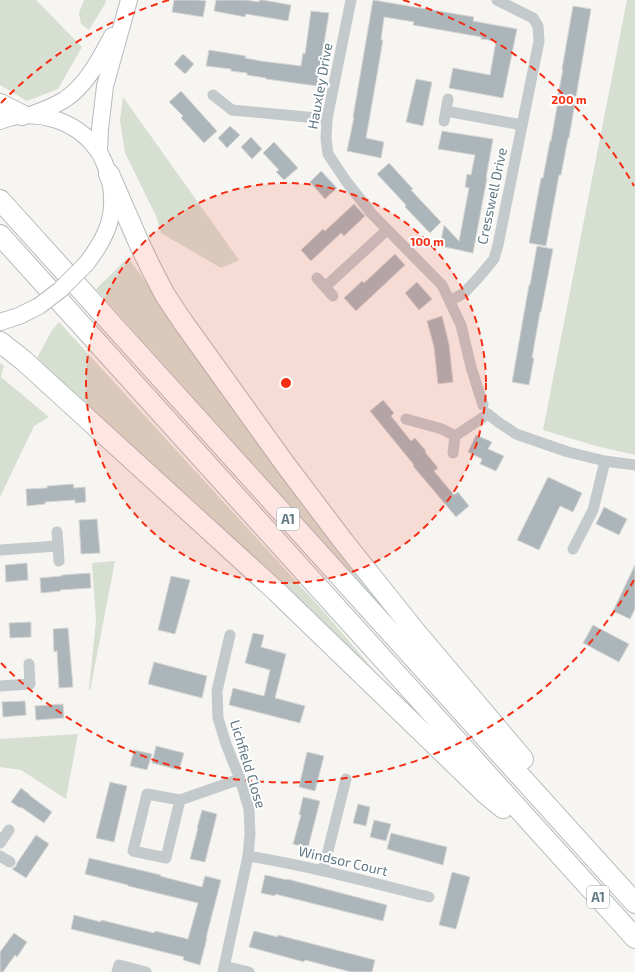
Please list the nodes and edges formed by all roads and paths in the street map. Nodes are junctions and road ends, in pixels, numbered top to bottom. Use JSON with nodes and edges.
{"nodes":[{"id":1,"x":497,"y":0,"type":"edge"},
{"id":2,"x":347,"y":1,"type":"edge"},
{"id":3,"x":127,"y":6,"type":"edge"},
{"id":4,"x":213,"y":95,"type":"dead end"},
{"id":5,"x":448,"y":99,"type":"dead end"},
{"id":6,"x":0,"y":104,"type":"edge"},
{"id":7,"x":26,"y":115,"type":"junction"},
{"id":8,"x":327,"y":119,"type":"junction"},
{"id":9,"x":0,"y":121,"type":"edge"},
{"id":10,"x":522,"y":125,"type":"junction"},
{"id":11,"x":99,"y":151,"type":"junction"},
{"id":12,"x":109,"y":174,"type":"junction"},
{"id":13,"x":0,"y":200,"type":"edge"},
{"id":14,"x":387,"y":230,"type":"junction"},
{"id":15,"x":0,"y":235,"type":"edge"},
{"id":16,"x":317,"y":278,"type":"dead end"},
{"id":17,"x":324,"y":287,"type":"junction"},
{"id":18,"x":333,"y":296,"type":"dead end"},
{"id":19,"x":450,"y":301,"type":"junction"},
{"id":20,"x":0,"y":322,"type":"edge"},
{"id":21,"x":0,"y":342,"type":"edge"},
{"id":22,"x":486,"y":410,"type":"junction"},
{"id":23,"x":406,"y":419,"type":"dead end"},
{"id":24,"x":455,"y":436,"type":"junction"},
{"id":25,"x":454,"y":453,"type":"dead end"},
{"id":26,"x":606,"y":461,"type":"junction"},
{"id":27,"x":635,"y":465,"type":"edge"},
{"id":28,"x":57,"y":532,"type":"dead end"},
{"id":29,"x":58,"y":546,"type":"junction"},
{"id":30,"x":573,"y":549,"type":"dead end"},
{"id":31,"x":0,"y":550,"type":"edge"},
{"id":32,"x":59,"y":561,"type":"dead end"},
{"id":33,"x":230,"y":635,"type":"dead end"},
{"id":34,"x":28,"y":664,"type":"dead end"},
{"id":35,"x":0,"y":686,"type":"edge"},
{"id":36,"x":240,"y":779,"type":"junction"},
{"id":37,"x":346,"y":779,"type":"dead end"},
{"id":38,"x":180,"y":800,"type":"junction"},
{"id":39,"x":9,"y":830,"type":"dead end"},
{"id":40,"x":577,"y":839,"type":"junction"},
{"id":41,"x":0,"y":843,"type":"edge"},
{"id":42,"x":0,"y":856,"type":"edge"},
{"id":43,"x":248,"y":856,"type":"junction"},
{"id":44,"x":560,"y":856,"type":"junction"},
{"id":45,"x":10,"y":862,"type":"dead end"},
{"id":46,"x":323,"y":871,"type":"junction"},
{"id":47,"x":429,"y":897,"type":"dead end"},
{"id":48,"x":635,"y":903,"type":"edge"},
{"id":49,"x":635,"y":938,"type":"edge"},
{"id":50,"x":224,"y":969,"type":"edge"},
{"id":51,"x":117,"y":972,"type":"edge"},
{"id":52,"x":146,"y":972,"type":"edge"},
{"id":53,"x":249,"y":972,"type":"edge"}],
"edges":[{"from":1,"to":10,"type":"street","name":"Cresswell Drive"},
{"from":2,"to":8,"type":"street","name":"Hauxley Drive"},
{"from":3,"to":7,"type":"street"},
{"from":3,"to":11,"type":"street"},
{"from":4,"to":8,"type":"street"},
{"from":5,"to":10,"type":"street"},
{"from":6,"to":7,"type":"highway"},
{"from":7,"to":9,"type":"street"},
{"from":7,"to":11,"type":"street"},
{"from":8,"to":14,"type":"street","name":"Hauxley Drive"},
{"from":10,"to":19,"type":"street","name":"Cresswell Drive"},
{"from":11,"to":12,"type":"street"},
{"from":12,"to":20,"type":"street","bridge":true},
{"from":12,"to":40,"type":"highway","number":"A1"},
{"from":13,"to":40,"type":"highway","number":"A1"},
{"from":14,"to":17,"type":"street"},
{"from":14,"to":19,"type":"street","name":"Hauxley Drive"},
{"from":15,"to":44,"type":"highway","number":"A1"},
{"from":16,"to":17,"type":"street"},
{"from":17,"to":18,"type":"street"},
{"from":19,"to":22,"type":"street","name":"Hauxley Drive"},
{"from":21,"to":44,"type":"highway","number":"A1"},
{"from":22,"to":24,"type":"street"},
{"from":22,"to":26,"type":"street"},
{"from":23,"to":24,"type":"street"},
{"from":24,"to":25,"type":"street"},
{"from":26,"to":27,"type":"street"},
{"from":26,"to":30,"type":"street"},
{"from":28,"to":29,"type":"street"},
{"from":29,"to":31,"type":"street"},
{"from":29,"to":32,"type":"street"},
{"from":33,"to":36,"type":"street","name":"Lichfield Close"},
{"from":34,"to":35,"type":"street"},
{"from":36,"to":38,"type":"street"},
{"from":36,"to":43,"type":"street","name":"Lichfield Close"},
{"from":37,"to":46,"type":"street"},
{"from":38,"to":38,"type":"street"},
{"from":39,"to":41,"type":"street"},
{"from":40,"to":48,"type":"highway","number":"A1"},
{"from":42,"to":45,"type":"street"},
{"from":43,"to":46,"type":"street","name":"Windsor Court"},
{"from":43,"to":50,"type":"street","name":"Lichfield Close"},
{"from":44,"to":49,"type":"highway","number":"A1"},
{"from":46,"to":47,"type":"street","name":"Windsor Court"},
{"from":50,"to":53,"type":"street"},
{"from":51,"to":52,"type":"street"}]}
